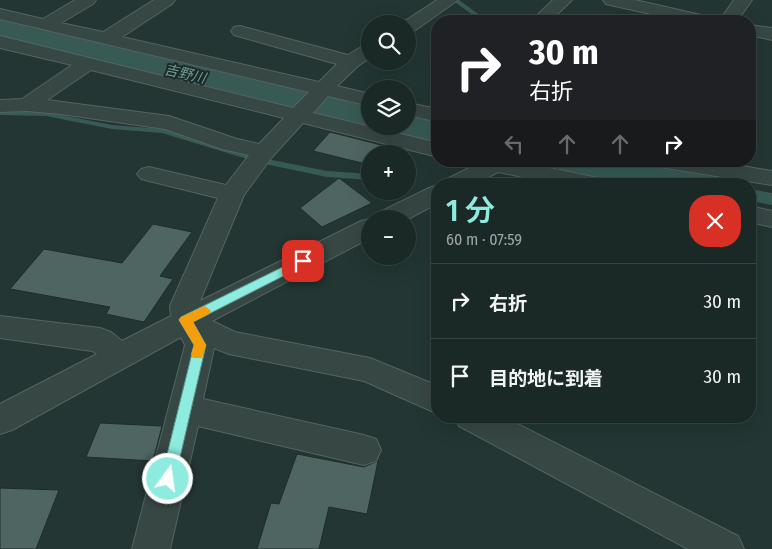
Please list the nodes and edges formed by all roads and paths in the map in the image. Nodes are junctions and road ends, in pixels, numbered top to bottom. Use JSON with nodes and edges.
{"nodes":[{"id":1,"x":87,"y":0,"type":"edge"},
{"id":2,"x":166,"y":0,"type":"edge"},
{"id":3,"x":563,"y":0,"type":"edge"},
{"id":4,"x":612,"y":0,"type":"edge"},
{"id":5,"x":743,"y":0,"type":"edge"},
{"id":6,"x":445,"y":3,"type":"edge"},
{"id":7,"x":0,"y":14,"type":"edge"},
{"id":8,"x":547,"y":15,"type":"edge"},
{"id":9,"x":678,"y":15,"type":"edge"},
{"id":10,"x":732,"y":15,"type":"edge"},
{"id":11,"x":416,"y":22,"type":"edge"},
{"id":12,"x":45,"y":25,"type":"junction"},
{"id":13,"x":240,"y":31,"type":"dead end"},
{"id":14,"x":756,"y":31,"type":"edge"},
{"id":15,"x":772,"y":34,"type":"edge"},
{"id":16,"x":106,"y":39,"type":"junction"},
{"id":17,"x":0,"y":42,"type":"edge"},
{"id":18,"x":20,"y":47,"type":"junction"},
{"id":19,"x":361,"y":56,"type":"edge"},
{"id":20,"x":0,"y":58,"type":"edge"},
{"id":21,"x":351,"y":62,"type":"junction"},
{"id":22,"x":87,"y":64,"type":"junction"},
{"id":23,"x":321,"y":91,"type":"junction"},
{"id":24,"x":361,"y":98,"type":"edge"},
{"id":25,"x":27,"y":105,"type":"junction"},
{"id":26,"x":0,"y":106,"type":"edge"},
{"id":27,"x":416,"y":111,"type":"edge"},
{"id":28,"x":302,"y":112,"type":"junction"},
{"id":29,"x":431,"y":114,"type":"edge"},
{"id":30,"x":431,"y":148,"type":"edge"},
{"id":31,"x":260,"y":158,"type":"junction"},
{"id":32,"x":484,"y":167,"type":"edge"},
{"id":33,"x":515,"y":167,"type":"edge"},
{"id":34,"x":703,"y":167,"type":"edge"},
{"id":35,"x":149,"y":174,"type":"dead end"},
{"id":36,"x":466,"y":178,"type":"edge"},
{"id":37,"x":565,"y":178,"type":"edge"},
{"id":38,"x":772,"y":178,"type":"edge"},
{"id":39,"x":232,"y":194,"type":"junction"},
{"id":40,"x":431,"y":197,"type":"edge"},
{"id":41,"x":405,"y":210,"type":"edge"},
{"id":42,"x":756,"y":215,"type":"edge"},
{"id":43,"x":772,"y":219,"type":"edge"},
{"id":44,"x":361,"y":232,"type":"edge"},
{"id":45,"x":186,"y":320,"type":"junction"},
{"id":46,"x":0,"y":327,"type":"edge"},
{"id":47,"x":120,"y":356,"type":"junction"},
{"id":48,"x":431,"y":398,"type":"edge"},
{"id":49,"x":185,"y":409,"type":"junction"},
{"id":50,"x":0,"y":420,"type":"edge"},
{"id":51,"x":484,"y":423,"type":"edge"},
{"id":52,"x":364,"y":450,"type":"dead end"},
{"id":53,"x":151,"y":549,"type":"edge"},
{"id":54,"x":725,"y":549,"type":"edge"}],
"edges":[{"from":1,"to":12,"type":"street"},
{"from":2,"to":16,"type":"street"},
{"from":3,"to":8,"type":"street"},
{"from":4,"to":9,"type":"street"},
{"from":5,"to":10,"type":"street"},
{"from":6,"to":11,"type":"street"},
{"from":7,"to":12,"type":"street"},
{"from":12,"to":16,"type":"street"},
{"from":13,"to":21,"type":"street"},
{"from":14,"to":15,"type":"street"},
{"from":16,"to":23,"type":"street"},
{"from":17,"to":18,"type":"street"},
{"from":18,"to":20,"type":"street"},
{"from":18,"to":22,"type":"street"},
{"from":19,"to":21,"type":"street"},
{"from":21,"to":23,"type":"street"},
{"from":22,"to":25,"type":"street"},
{"from":22,"to":28,"type":"street"},
{"from":23,"to":24,"type":"street"},
{"from":23,"to":28,"type":"street"},
{"from":25,"to":26,"type":"street"},
{"from":25,"to":31,"type":"street"},
{"from":27,"to":29,"type":"street"},
{"from":28,"to":30,"type":"street"},
{"from":28,"to":31,"type":"street"},
{"from":31,"to":39,"type":"street"},
{"from":32,"to":36,"type":"street"},
{"from":33,"to":37,"type":"street"},
{"from":34,"to":38,"type":"street"},
{"from":35,"to":39,"type":"street"},
{"from":39,"to":45,"type":"street"},
{"from":40,"to":41,"type":"street"},
{"from":42,"to":43,"type":"street"},
{"from":44,"to":45,"type":"street"},
{"from":45,"to":47,"type":"street"},
{"from":45,"to":48,"type":"street"},
{"from":45,"to":49,"type":"street"},
{"from":46,"to":47,"type":"street"},
{"from":47,"to":50,"type":"street"},
{"from":49,"to":52,"type":"street"},
{"from":49,"to":53,"type":"street"},
{"from":51,"to":54,"type":"street"}]}
